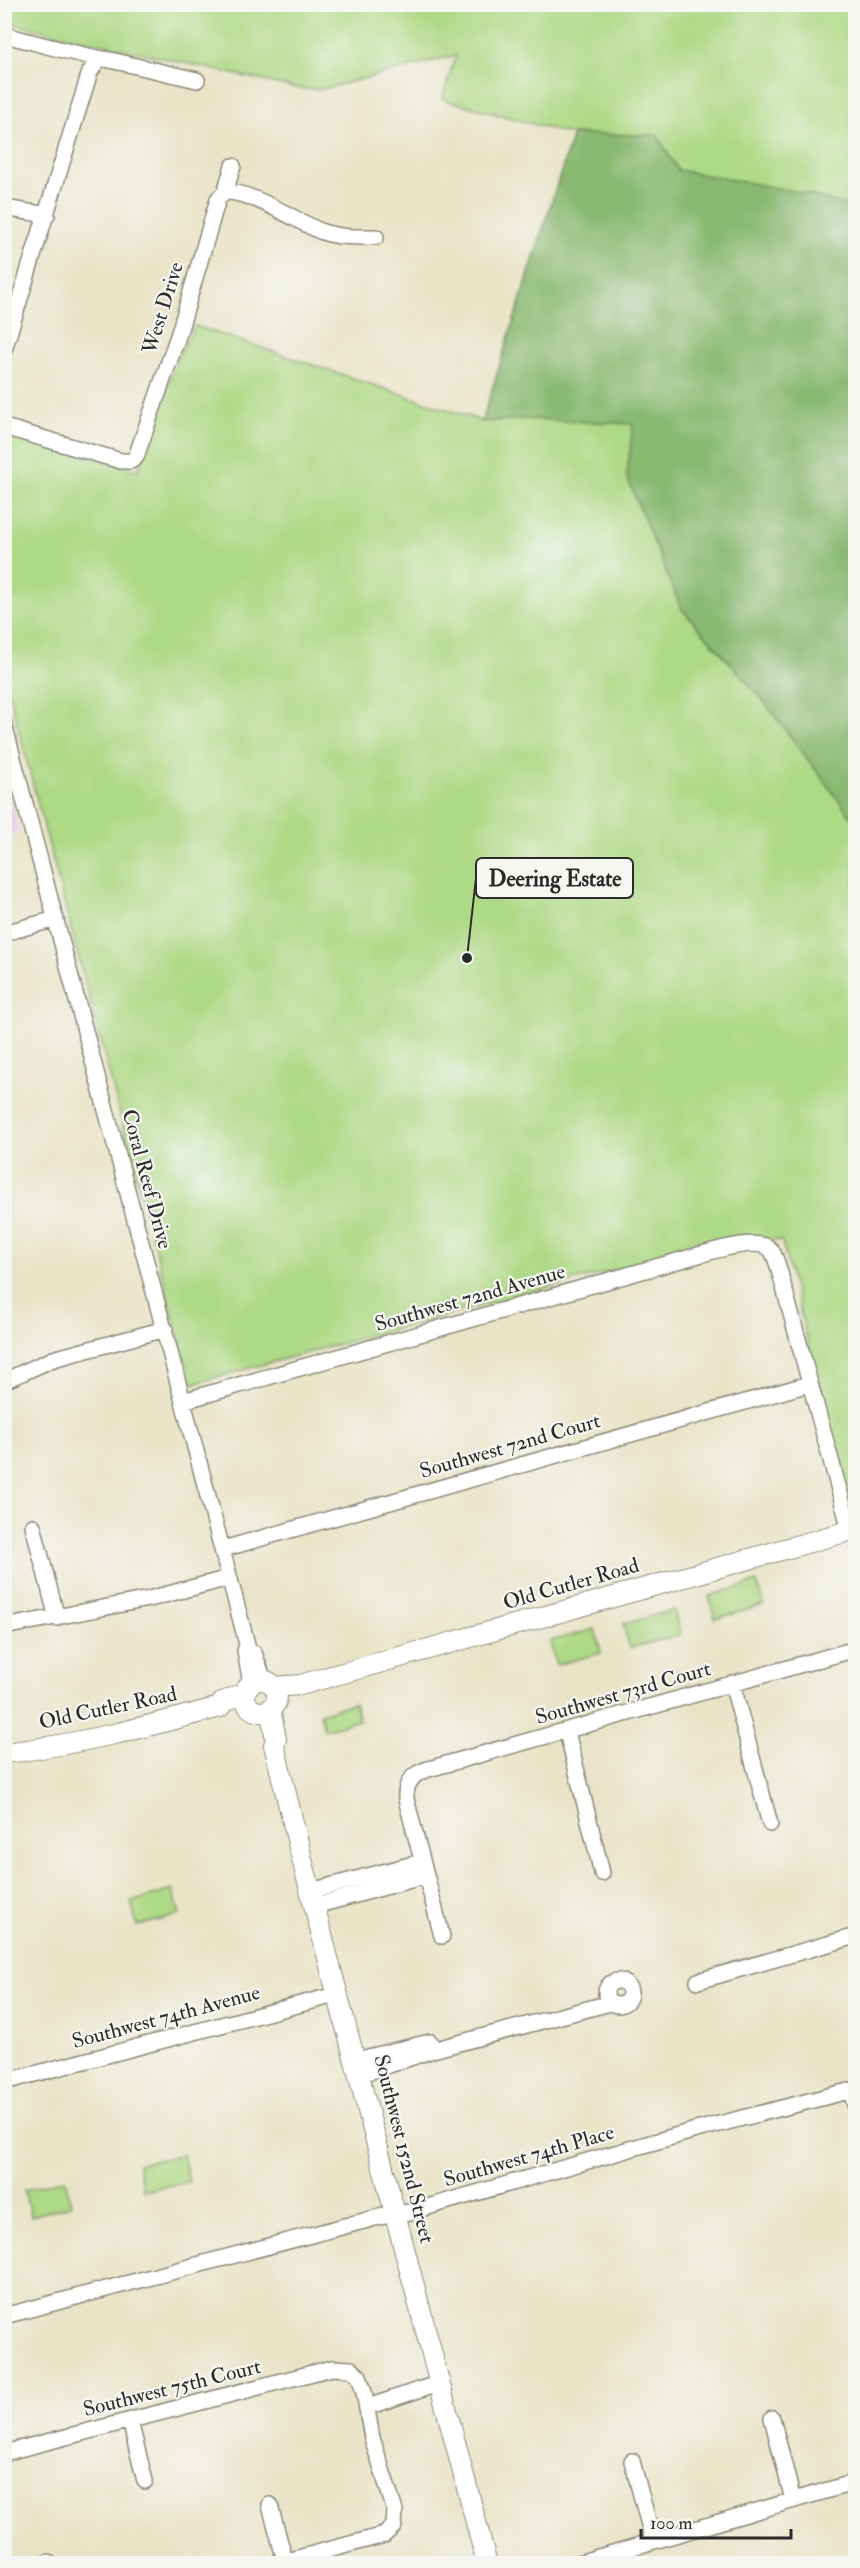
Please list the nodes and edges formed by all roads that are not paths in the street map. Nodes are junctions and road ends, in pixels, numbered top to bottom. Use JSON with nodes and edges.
{"nodes":[{"id":1,"x":4,"y":35,"type":"edge"},
{"id":2,"x":98,"y":60,"type":"junction"},
{"id":3,"x":197,"y":80,"type":"dead end"},
{"id":4,"x":233,"y":166,"type":"dead end"},
{"id":5,"x":225,"y":192,"type":"junction"},
{"id":6,"x":4,"y":208,"type":"edge"},
{"id":7,"x":47,"y":215,"type":"junction"},
{"id":8,"x":376,"y":237,"type":"dead end"},
{"id":9,"x":4,"y":350,"type":"edge"},
{"id":10,"x":4,"y":427,"type":"edge"},
{"id":11,"x":4,"y":724,"type":"edge"},
{"id":12,"x":56,"y":919,"type":"junction"},
{"id":13,"x":4,"y":933,"type":"edge"},
{"id":14,"x":165,"y":1329,"type":"junction"},
{"id":15,"x":4,"y":1381,"type":"edge"},
{"id":16,"x":809,"y":1384,"type":"junction"},
{"id":17,"x":183,"y":1401,"type":"junction"},
{"id":18,"x":33,"y":1526,"type":"dead end"},
{"id":19,"x":853,"y":1530,"type":"edge"},
{"id":20,"x":222,"y":1549,"type":"junction"},
{"id":21,"x":229,"y":1578,"type":"junction"},
{"id":22,"x":57,"y":1618,"type":"junction"},
{"id":23,"x":4,"y":1627,"type":"edge"},
{"id":24,"x":855,"y":1649,"type":"edge"},
{"id":25,"x":732,"y":1683,"type":"junction"},
{"id":26,"x":261,"y":1697,"type":"junction"},
{"id":27,"x":567,"y":1732,"type":"junction"},
{"id":28,"x":4,"y":1753,"type":"edge"},
{"id":29,"x":770,"y":1824,"type":"dead end"},
{"id":30,"x":423,"y":1869,"type":"junction"},
{"id":31,"x":602,"y":1873,"type":"dead end"},
{"id":32,"x":313,"y":1899,"type":"junction"},
{"id":33,"x":442,"y":1936,"type":"dead end"},
{"id":34,"x":855,"y":1936,"type":"edge"},
{"id":35,"x":698,"y":1981,"type":"dead end"},
{"id":36,"x":339,"y":1994,"type":"junction"},
{"id":37,"x":608,"y":1997,"type":"dead end"},
{"id":38,"x":358,"y":2068,"type":"junction"},
{"id":39,"x":4,"y":2082,"type":"edge"},
{"id":40,"x":853,"y":2090,"type":"edge"},
{"id":41,"x":855,"y":2108,"type":"edge"},
{"id":42,"x":396,"y":2215,"type":"junction"},
{"id":43,"x":4,"y":2316,"type":"edge"},
{"id":44,"x":440,"y":2386,"type":"junction"},
{"id":45,"x":368,"y":2407,"type":"junction"},
{"id":46,"x":772,"y":2418,"type":"dead end"},
{"id":47,"x":130,"y":2421,"type":"junction"},
{"id":48,"x":4,"y":2453,"type":"edge"},
{"id":49,"x":632,"y":2461,"type":"dead end"},
{"id":50,"x":145,"y":2481,"type":"dead end"},
{"id":51,"x":855,"y":2482,"type":"edge"},
{"id":52,"x":793,"y":2500,"type":"junction"},
{"id":53,"x":270,"y":2505,"type":"dead end"},
{"id":54,"x":653,"y":2540,"type":"junction"},
{"id":55,"x":280,"y":2562,"type":"edge"},
{"id":56,"x":488,"y":2564,"type":"edge"},
{"id":57,"x":575,"y":2564,"type":"edge"}],
"edges":[{"from":1,"to":2,"type":"street"},
{"from":2,"to":3,"type":"street"},
{"from":2,"to":7,"type":"street"},
{"from":4,"to":5,"type":"street","name":"West Drive"},
{"from":5,"to":8,"type":"street"},
{"from":5,"to":10,"type":"street","name":"West Drive"},
{"from":6,"to":7,"type":"street"},
{"from":7,"to":9,"type":"street"},
{"from":11,"to":12,"type":"street","name":"Coral Reef Drive"},
{"from":12,"to":13,"type":"street"},
{"from":12,"to":14,"type":"street","name":"Coral Reef Drive"},
{"from":14,"to":15,"type":"street"},
{"from":14,"to":17,"type":"street","name":"Coral Reef Drive"},
{"from":16,"to":17,"type":"street","name":"Southwest 72nd Avenue"},
{"from":16,"to":19,"type":"street"},
{"from":16,"to":20,"type":"street","name":"Southwest 72nd Court"},
{"from":17,"to":20,"type":"street","name":"Coral Reef Drive"},
{"from":18,"to":22,"type":"street"},
{"from":19,"to":26,"type":"main road","name":"Old Cutler Road"},
{"from":20,"to":21,"type":"street","name":"Coral Reef Drive"},
{"from":21,"to":22,"type":"street"},
{"from":21,"to":26,"type":"street","name":"Coral Reef Drive"},
{"from":22,"to":23,"type":"street"},
{"from":24,"to":25,"type":"street","name":"Southwest 73rd Court"},
{"from":25,"to":27,"type":"street","name":"Southwest 73rd Court"},
{"from":25,"to":29,"type":"street"},
{"from":26,"to":28,"type":"main road","name":"Old Cutler Road"},
{"from":26,"to":32,"type":"main road","name":"Southwest 152nd Street"},
{"from":27,"to":30,"type":"street","name":"Southwest 73rd Court"},
{"from":27,"to":31,"type":"street"},
{"from":30,"to":32,"type":"street"},
{"from":30,"to":33,"type":"street"},
{"from":32,"to":36,"type":"main road","name":"Southwest 152nd Street"},
{"from":34,"to":35,"type":"street"},
{"from":36,"to":38,"type":"main road","name":"Southwest 152nd Street"},
{"from":36,"to":39,"type":"street","name":"Southwest 74th Avenue"},
{"from":37,"to":38,"type":"street"},
{"from":38,"to":42,"type":"main road","name":"Southwest 152nd Street"},
{"from":40,"to":41,"type":"street"},
{"from":40,"to":42,"type":"street","name":"Southwest 74th Place"},
{"from":42,"to":43,"type":"street","name":"Southwest 74th Place"},
{"from":42,"to":44,"type":"main road","name":"Southwest 152nd Street"},
{"from":44,"to":45,"type":"street"},
{"from":44,"to":56,"type":"main road","name":"Southwest 152nd Street"},
{"from":45,"to":47,"type":"street","name":"Southwest 75th Court"},
{"from":45,"to":55,"type":"street"},
{"from":46,"to":52,"type":"street"},
{"from":47,"to":48,"type":"street","name":"Southwest 75th Court"},
{"from":47,"to":50,"type":"street"},
{"from":49,"to":54,"type":"street"},
{"from":51,"to":52,"type":"street"},
{"from":52,"to":54,"type":"street"},
{"from":53,"to":55,"type":"street"},
{"from":54,"to":57,"type":"street"}]}
